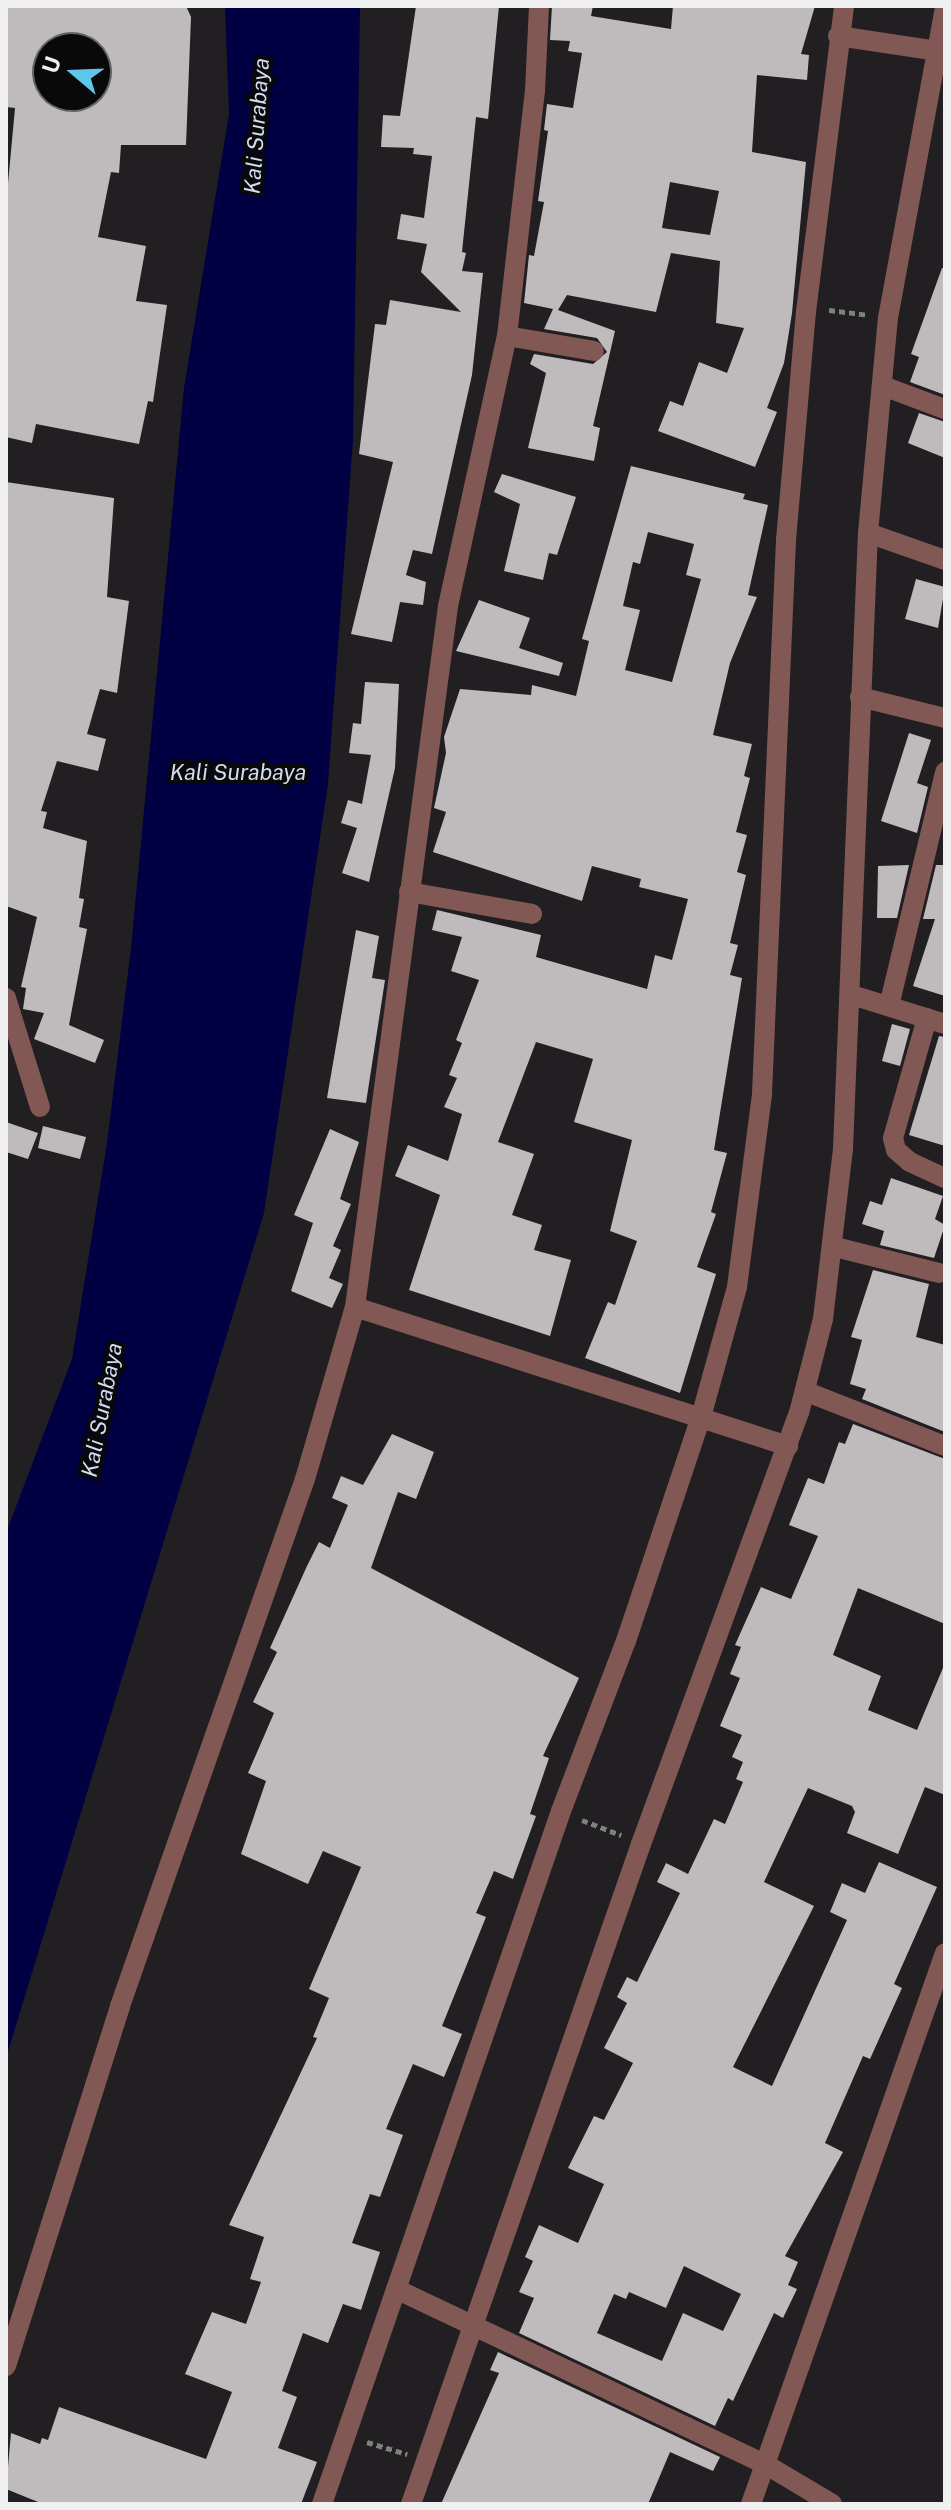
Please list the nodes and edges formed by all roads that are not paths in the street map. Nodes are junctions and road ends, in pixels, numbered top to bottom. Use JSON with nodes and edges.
{"nodes":[{"id":1,"x":539,"y":6,"type":"edge"},
{"id":2,"x":844,"y":6,"type":"edge"},
{"id":3,"x":945,"y":6,"type":"edge"},
{"id":4,"x":838,"y":36,"type":"junction"},
{"id":5,"x":937,"y":51,"type":"junction"},
{"id":6,"x":507,"y":336,"type":"junction"},
{"id":7,"x":594,"y":351,"type":"dead end"},
{"id":8,"x":883,"y":386,"type":"junction"},
{"id":9,"x":945,"y":409,"type":"edge"},
{"id":10,"x":868,"y":533,"type":"junction"},
{"id":11,"x":945,"y":560,"type":"edge"},
{"id":12,"x":860,"y":697,"type":"junction"},
{"id":13,"x":945,"y":718,"type":"edge"},
{"id":14,"x":945,"y":772,"type":"edge"},
{"id":15,"x":409,"y":892,"type":"junction"},
{"id":16,"x":532,"y":914,"type":"dead end"},
{"id":17,"x":852,"y":995,"type":"junction"},
{"id":18,"x":6,"y":998,"type":"edge"},
{"id":19,"x":889,"y":1006,"type":"junction"},
{"id":20,"x":936,"y":1021,"type":"edge"},
{"id":21,"x":40,"y":1107,"type":"dead end"},
{"id":22,"x":945,"y":1178,"type":"edge"},
{"id":23,"x":835,"y":1247,"type":"junction"},
{"id":24,"x":939,"y":1273,"type":"dead end"},
{"id":25,"x":355,"y":1307,"type":"junction"},
{"id":26,"x":807,"y":1392,"type":"junction"},
{"id":27,"x":708,"y":1420,"type":"junction"},
{"id":28,"x":780,"y":1443,"type":"junction"},
{"id":29,"x":945,"y":1446,"type":"edge"},
{"id":30,"x":945,"y":1953,"type":"edge"},
{"id":31,"x":402,"y":2292,"type":"junction"},
{"id":32,"x":467,"y":2322,"type":"junction"},
{"id":33,"x":6,"y":2366,"type":"edge"},
{"id":34,"x":765,"y":2464,"type":"junction"},
{"id":35,"x":322,"y":2504,"type":"edge"},
{"id":36,"x":411,"y":2504,"type":"edge"},
{"id":37,"x":751,"y":2504,"type":"edge"},
{"id":38,"x":832,"y":2504,"type":"edge"}],
"edges":[{"from":1,"to":6,"type":"street"},
{"from":2,"to":4,"type":"street"},
{"from":3,"to":5,"type":"street"},
{"from":4,"to":5,"type":"street"},
{"from":4,"to":27,"type":"street"},
{"from":5,"to":8,"type":"street"},
{"from":6,"to":7,"type":"street"},
{"from":6,"to":15,"type":"street"},
{"from":8,"to":9,"type":"street"},
{"from":8,"to":10,"type":"street"},
{"from":10,"to":11,"type":"street"},
{"from":10,"to":12,"type":"street"},
{"from":12,"to":13,"type":"street"},
{"from":12,"to":17,"type":"street"},
{"from":14,"to":19,"type":"street"},
{"from":15,"to":16,"type":"street"},
{"from":15,"to":25,"type":"street"},
{"from":17,"to":19,"type":"street"},
{"from":17,"to":23,"type":"street"},
{"from":18,"to":21,"type":"street"},
{"from":19,"to":20,"type":"street"},
{"from":20,"to":22,"type":"street"},
{"from":23,"to":24,"type":"street"},
{"from":23,"to":26,"type":"street"},
{"from":25,"to":27,"type":"street"},
{"from":25,"to":33,"type":"street"},
{"from":26,"to":28,"type":"street"},
{"from":26,"to":29,"type":"street"},
{"from":27,"to":28,"type":"street"},
{"from":27,"to":31,"type":"street"},
{"from":28,"to":32,"type":"street"},
{"from":30,"to":34,"type":"street"},
{"from":31,"to":32,"type":"street"},
{"from":31,"to":35,"type":"street"},
{"from":32,"to":34,"type":"street"},
{"from":32,"to":36,"type":"street"},
{"from":34,"to":37,"type":"street"},
{"from":34,"to":38,"type":"street"}]}
